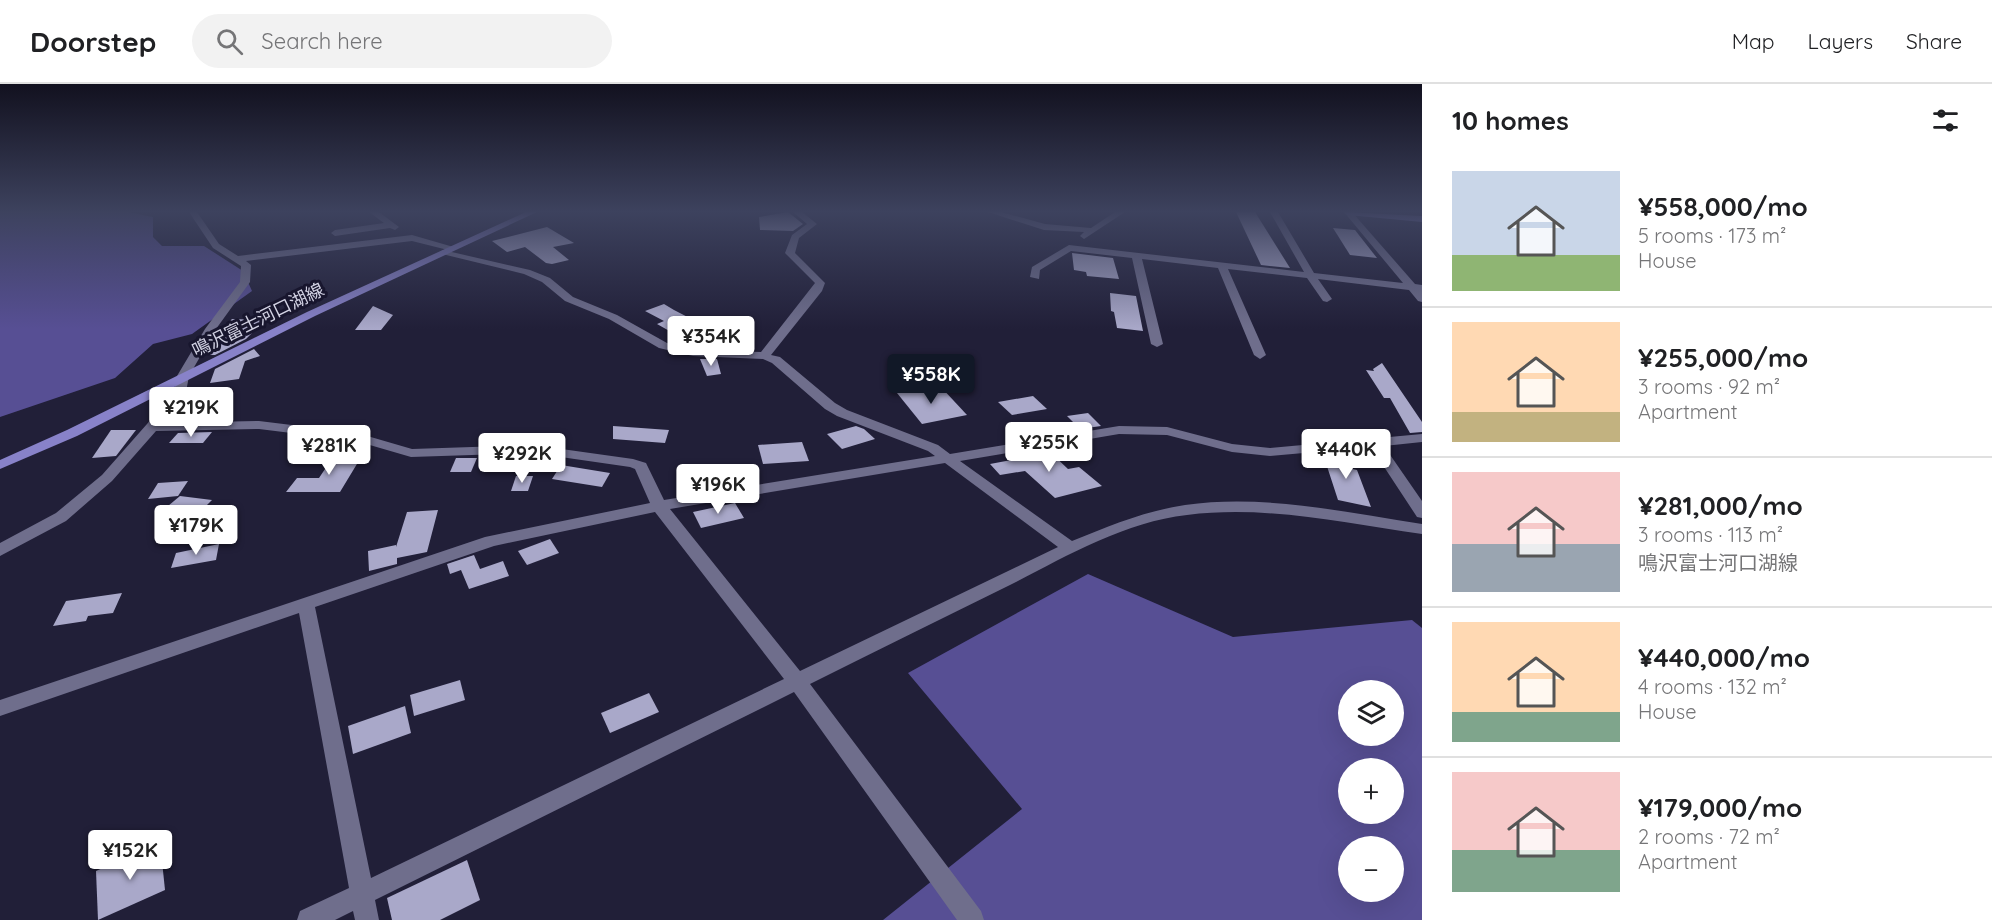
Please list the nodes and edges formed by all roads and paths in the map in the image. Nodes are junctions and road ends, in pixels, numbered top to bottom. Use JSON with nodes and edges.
{"nodes":[{"id":1,"x":224,"y":251,"type":"edge"},
{"id":2,"x":303,"y":251,"type":"edge"},
{"id":3,"x":446,"y":251,"type":"edge"},
{"id":4,"x":452,"y":251,"type":"edge"},
{"id":5,"x":791,"y":251,"type":"edge"},
{"id":6,"x":1065,"y":251,"type":"edge"},
{"id":7,"x":1092,"y":251,"type":"edge"},
{"id":8,"x":1297,"y":251,"type":"edge"},
{"id":9,"x":1383,"y":251,"type":"edge"},
{"id":10,"x":1137,"y":257,"type":"junction"},
{"id":11,"x":236,"y":259,"type":"junction"},
{"id":12,"x":1222,"y":266,"type":"junction"},
{"id":13,"x":1311,"y":276,"type":"junction"},
{"id":14,"x":1035,"y":277,"type":"dead end"},
{"id":15,"x":1417,"y":288,"type":"edge"},
{"id":16,"x":1328,"y":299,"type":"dead end"},
{"id":17,"x":1422,"y":299,"type":"edge"},
{"id":18,"x":1157,"y":344,"type":"dead end"},
{"id":19,"x":1260,"y":355,"type":"dead end"},
{"id":20,"x":764,"y":356,"type":"junction"},
{"id":21,"x":183,"y":376,"type":"junction"},
{"id":22,"x":152,"y":427,"type":"junction"},
{"id":23,"x":1422,"y":438,"type":"edge"},
{"id":24,"x":1375,"y":442,"type":"junction"},
{"id":25,"x":949,"y":459,"type":"junction"},
{"id":26,"x":0,"y":465,"type":"edge"},
{"id":27,"x":659,"y":506,"type":"junction"},
{"id":28,"x":1422,"y":513,"type":"edge"},
{"id":29,"x":1422,"y":530,"type":"edge"},
{"id":30,"x":1070,"y":548,"type":"junction"},
{"id":31,"x":0,"y":550,"type":"edge"},
{"id":32,"x":306,"y":604,"type":"junction"},
{"id":33,"x":796,"y":681,"type":"junction"},
{"id":34,"x":0,"y":708,"type":"edge"},
{"id":35,"x":362,"y":894,"type":"junction"},
{"id":36,"x":309,"y":920,"type":"edge"},
{"id":37,"x":367,"y":920,"type":"edge"},
{"id":38,"x":972,"y":920,"type":"edge"}],
"edges":[{"from":1,"to":11,"type":"street"},
{"from":2,"to":11,"type":"street"},
{"from":3,"to":21,"type":"main road","name":"鳴沢富士河口湖線"},
{"from":4,"to":20,"type":"street"},
{"from":5,"to":20,"type":"street"},
{"from":6,"to":14,"type":"street"},
{"from":7,"to":10,"type":"street"},
{"from":8,"to":13,"type":"street"},
{"from":9,"to":15,"type":"street"},
{"from":10,"to":12,"type":"street"},
{"from":10,"to":18,"type":"street"},
{"from":11,"to":21,"type":"street"},
{"from":12,"to":13,"type":"street"},
{"from":12,"to":19,"type":"street"},
{"from":13,"to":15,"type":"street"},
{"from":13,"to":16,"type":"street"},
{"from":15,"to":17,"type":"street"},
{"from":20,"to":25,"type":"street"},
{"from":21,"to":22,"type":"street"},
{"from":21,"to":26,"type":"main road","name":"鳴沢富士河口湖線"},
{"from":22,"to":27,"type":"street"},
{"from":22,"to":31,"type":"street"},
{"from":23,"to":24,"type":"street"},
{"from":24,"to":25,"type":"street"},
{"from":24,"to":28,"type":"street"},
{"from":25,"to":27,"type":"street"},
{"from":25,"to":30,"type":"street"},
{"from":27,"to":32,"type":"street"},
{"from":27,"to":33,"type":"street"},
{"from":29,"to":30,"type":"street"},
{"from":30,"to":33,"type":"street"},
{"from":32,"to":34,"type":"street"},
{"from":32,"to":35,"type":"street"},
{"from":33,"to":35,"type":"street"},
{"from":33,"to":38,"type":"street"},
{"from":35,"to":36,"type":"street"},
{"from":35,"to":37,"type":"street"}]}
